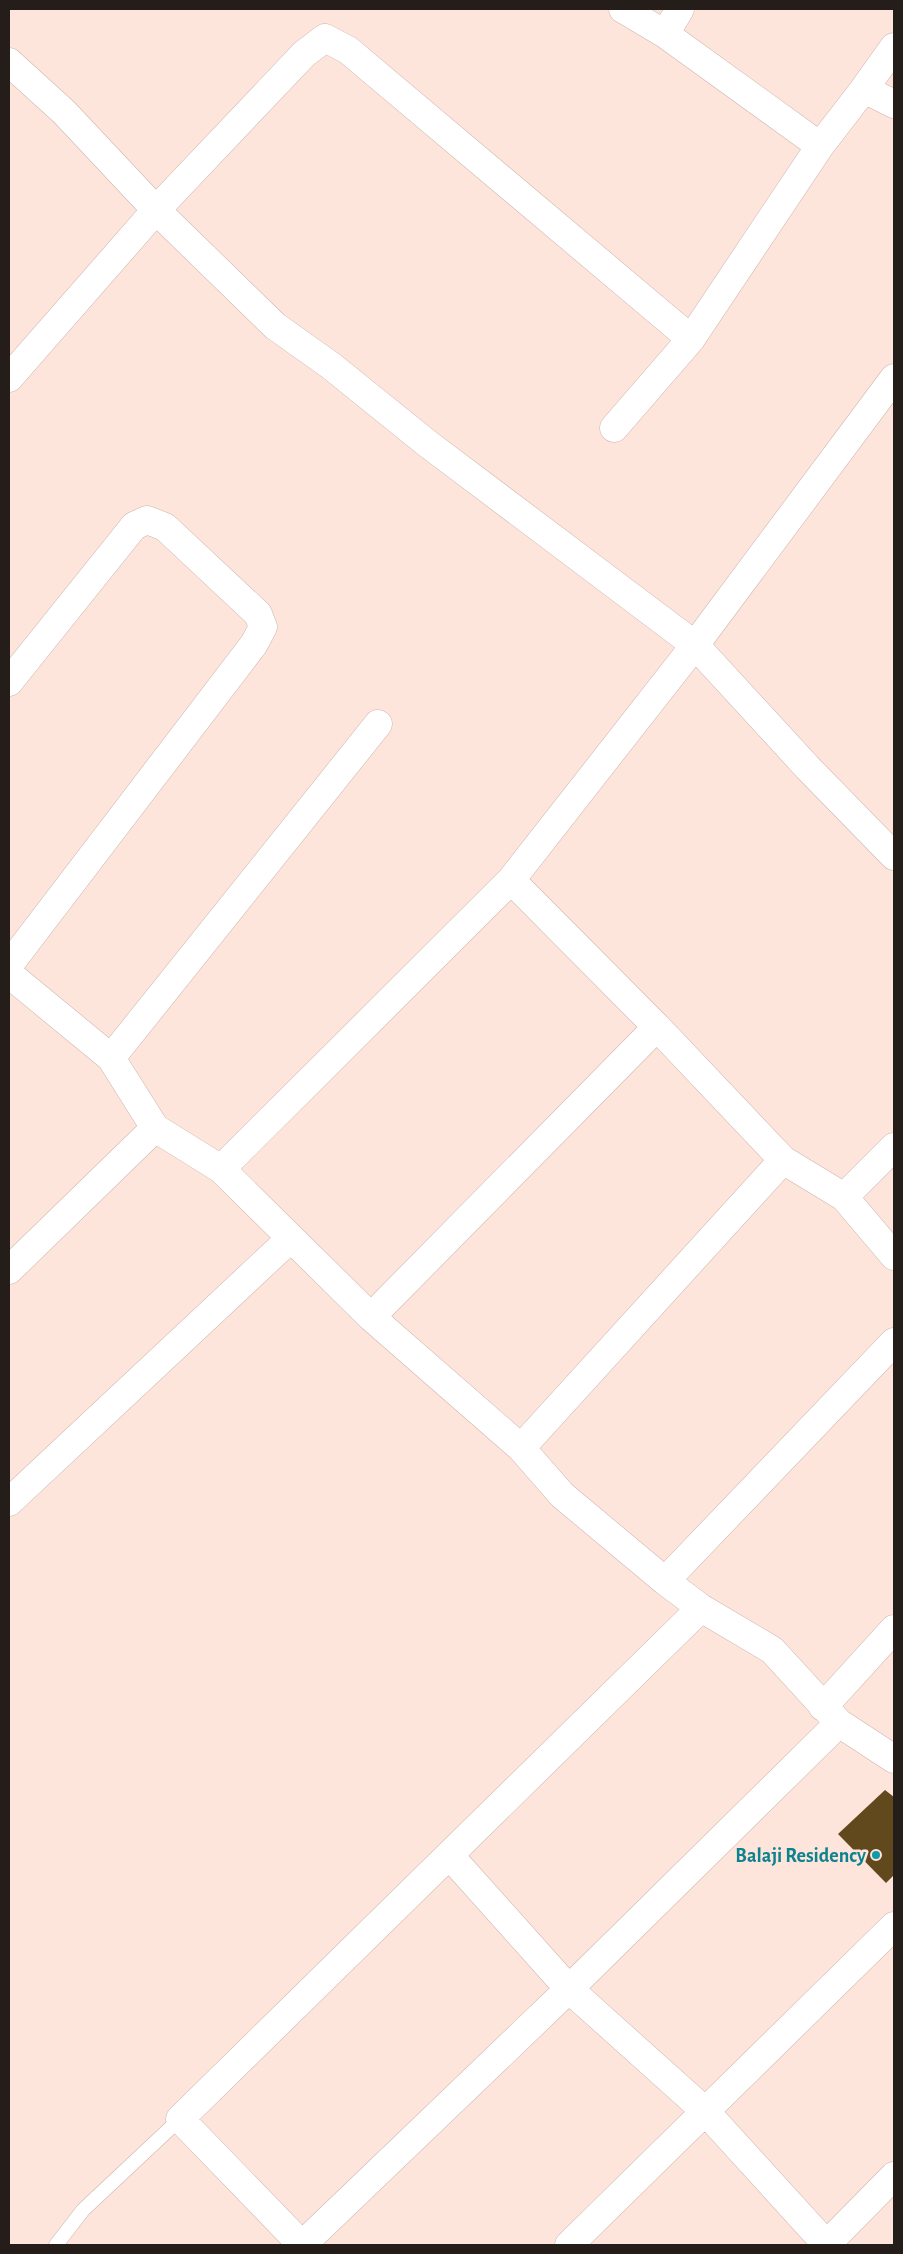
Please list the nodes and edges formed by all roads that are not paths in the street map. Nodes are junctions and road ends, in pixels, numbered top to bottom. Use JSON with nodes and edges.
{"nodes":[{"id":1,"x":623,"y":9,"type":"edge"},
{"id":2,"x":680,"y":9,"type":"edge"},
{"id":3,"x":665,"y":34,"type":"junction"},
{"id":4,"x":894,"y":47,"type":"edge"},
{"id":5,"x":9,"y":62,"type":"edge"},
{"id":6,"x":864,"y":89,"type":"junction"},
{"id":7,"x":894,"y":104,"type":"edge"},
{"id":8,"x":820,"y":146,"type":"junction"},
{"id":9,"x":156,"y":210,"type":"junction"},
{"id":10,"x":691,"y":339,"type":"junction"},
{"id":11,"x":9,"y":378,"type":"edge"},
{"id":12,"x":894,"y":378,"type":"edge"},
{"id":13,"x":614,"y":428,"type":"dead end"},
{"id":14,"x":696,"y":645,"type":"junction"},
{"id":15,"x":9,"y":682,"type":"edge"},
{"id":16,"x":378,"y":724,"type":"dead end"},
{"id":17,"x":894,"y":856,"type":"edge"},
{"id":18,"x":512,"y":880,"type":"junction"},
{"id":19,"x":9,"y":965,"type":"edge"},
{"id":20,"x":9,"y":974,"type":"edge"},
{"id":21,"x":657,"y":1027,"type":"junction"},
{"id":22,"x":111,"y":1058,"type":"junction"},
{"id":23,"x":155,"y":1128,"type":"junction"},
{"id":24,"x":894,"y":1147,"type":"edge"},
{"id":25,"x":783,"y":1160,"type":"junction"},
{"id":26,"x":221,"y":1169,"type":"junction"},
{"id":27,"x":844,"y":1196,"type":"junction"},
{"id":28,"x":291,"y":1238,"type":"junction"},
{"id":29,"x":894,"y":1256,"type":"edge"},
{"id":30,"x":9,"y":1270,"type":"edge"},
{"id":31,"x":371,"y":1317,"type":"junction"},
{"id":32,"x":894,"y":1342,"type":"edge"},
{"id":33,"x":521,"y":1448,"type":"junction"},
{"id":34,"x":9,"y":1502,"type":"edge"},
{"id":35,"x":665,"y":1581,"type":"junction"},
{"id":36,"x":701,"y":1608,"type":"junction"},
{"id":37,"x":894,"y":1630,"type":"edge"},
{"id":38,"x":831,"y":1715,"type":"junction"},
{"id":39,"x":894,"y":1759,"type":"edge"},
{"id":40,"x":450,"y":1856,"type":"junction"},
{"id":41,"x":894,"y":1926,"type":"edge"},
{"id":42,"x":569,"y":1989,"type":"junction"},
{"id":43,"x":705,"y":2111,"type":"junction"},
{"id":44,"x":180,"y":2119,"type":"junction"},
{"id":45,"x":894,"y":2176,"type":"edge"},
{"id":46,"x":56,"y":2245,"type":"edge"},
{"id":47,"x":302,"y":2245,"type":"edge"},
{"id":48,"x":569,"y":2245,"type":"edge"},
{"id":49,"x":826,"y":2245,"type":"edge"}],
"edges":[{"from":1,"to":3,"type":"street"},
{"from":2,"to":3,"type":"street"},
{"from":3,"to":8,"type":"street"},
{"from":4,"to":6,"type":"street"},
{"from":5,"to":9,"type":"street"},
{"from":6,"to":7,"type":"street"},
{"from":6,"to":8,"type":"street"},
{"from":8,"to":10,"type":"street"},
{"from":9,"to":10,"type":"street"},
{"from":9,"to":11,"type":"street"},
{"from":9,"to":14,"type":"street"},
{"from":10,"to":13,"type":"street"},
{"from":12,"to":14,"type":"street"},
{"from":14,"to":17,"type":"street"},
{"from":14,"to":18,"type":"street"},
{"from":15,"to":19,"type":"street"},
{"from":16,"to":22,"type":"street"},
{"from":18,"to":21,"type":"street"},
{"from":18,"to":26,"type":"street"},
{"from":20,"to":22,"type":"street"},
{"from":21,"to":25,"type":"street"},
{"from":21,"to":31,"type":"street"},
{"from":22,"to":23,"type":"street"},
{"from":23,"to":26,"type":"street"},
{"from":23,"to":30,"type":"street"},
{"from":24,"to":27,"type":"street"},
{"from":25,"to":27,"type":"street"},
{"from":25,"to":33,"type":"street"},
{"from":26,"to":28,"type":"street"},
{"from":27,"to":29,"type":"street"},
{"from":28,"to":31,"type":"street"},
{"from":28,"to":34,"type":"street"},
{"from":31,"to":33,"type":"street"},
{"from":32,"to":35,"type":"street"},
{"from":33,"to":35,"type":"street"},
{"from":35,"to":36,"type":"street"},
{"from":36,"to":38,"type":"street"},
{"from":36,"to":40,"type":"street"},
{"from":37,"to":38,"type":"street"},
{"from":38,"to":39,"type":"street"},
{"from":38,"to":42,"type":"street"},
{"from":40,"to":42,"type":"street"},
{"from":40,"to":44,"type":"street"},
{"from":41,"to":43,"type":"street"},
{"from":42,"to":43,"type":"street"},
{"from":42,"to":47,"type":"street"},
{"from":43,"to":48,"type":"street"},
{"from":43,"to":49,"type":"street"},
{"from":44,"to":46,"type":"lane"},
{"from":44,"to":47,"type":"street"},
{"from":45,"to":49,"type":"street"}]}
